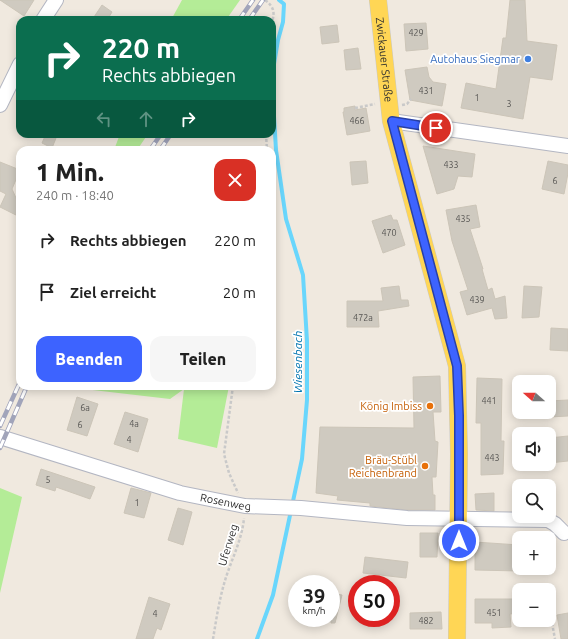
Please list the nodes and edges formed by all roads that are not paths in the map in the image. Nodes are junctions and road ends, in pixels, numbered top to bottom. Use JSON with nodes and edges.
{"nodes":[{"id":1,"x":56,"y":0,"type":"edge"},
{"id":2,"x":378,"y":0,"type":"edge"},
{"id":3,"x":46,"y":16,"type":"edge"},
{"id":4,"x":16,"y":72,"type":"edge"},
{"id":5,"x":0,"y":105,"type":"edge"},
{"id":6,"x":392,"y":121,"type":"junction"},
{"id":7,"x":568,"y":146,"type":"edge"},
{"id":8,"x":0,"y":437,"type":"edge"},
{"id":9,"x":459,"y":519,"type":"junction"},
{"id":10,"x":564,"y":533,"type":"dead end"},
{"id":11,"x":457,"y":639,"type":"edge"}],
"edges":[{"from":1,"to":3,"type":"street"},
{"from":2,"to":6,"type":"main road","name":"Zwickauer Straße"},
{"from":4,"to":5,"type":"street"},
{"from":6,"to":7,"type":"street"},
{"from":6,"to":9,"type":"main road","name":"Zwickauer Straße"},
{"from":8,"to":9,"type":"street","name":"Rosenweg"},
{"from":9,"to":10,"type":"street","name":"Rosenweg"},
{"from":9,"to":11,"type":"main road","name":"Zwickauer Straße"}]}
